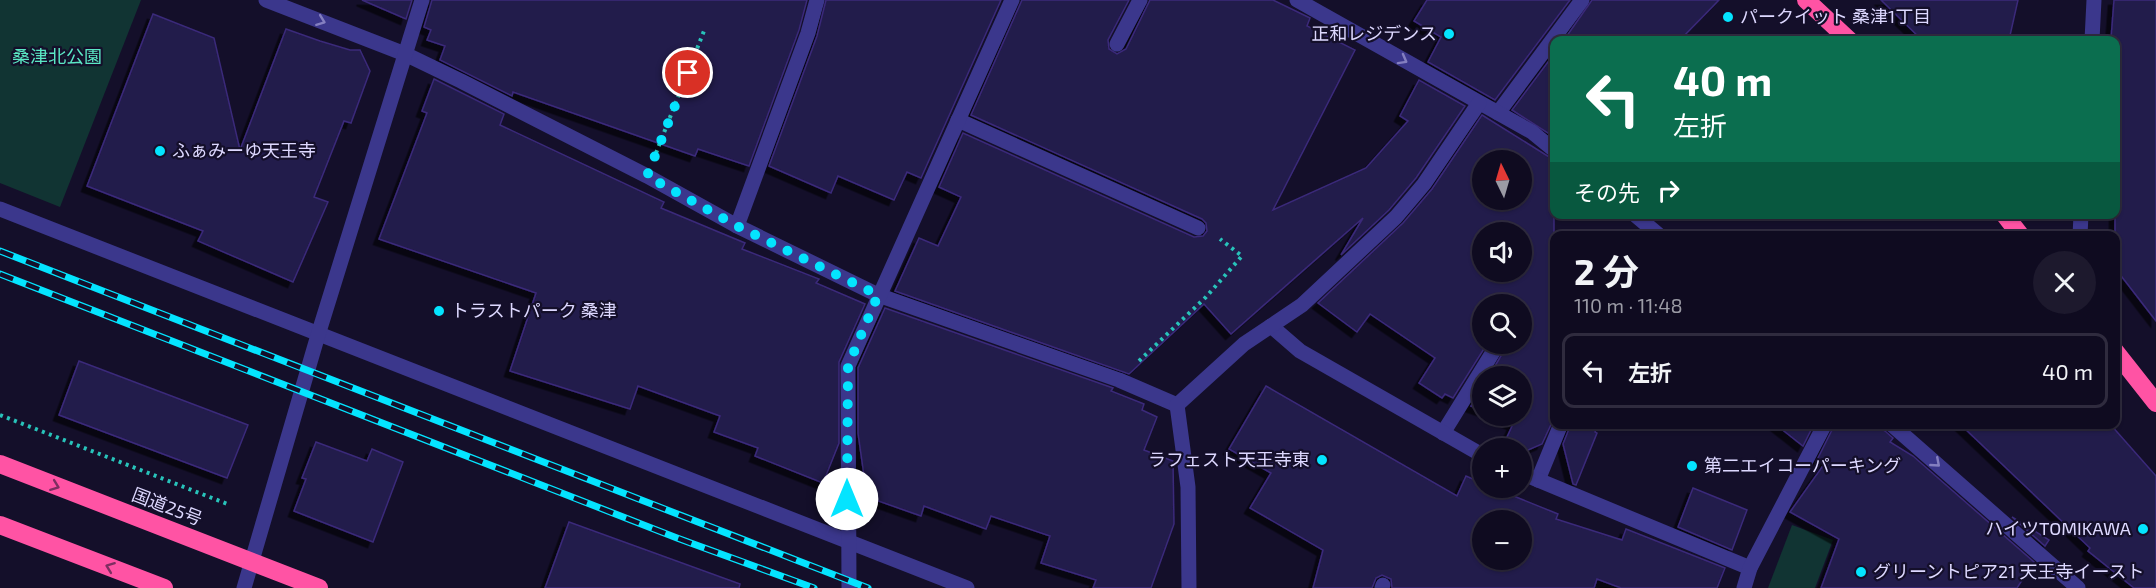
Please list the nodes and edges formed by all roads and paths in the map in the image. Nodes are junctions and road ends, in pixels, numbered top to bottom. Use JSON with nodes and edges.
{"nodes":[{"id":1,"x":266,"y":0,"type":"edge"},
{"id":2,"x":422,"y":0,"type":"edge"},
{"id":3,"x":817,"y":0,"type":"edge"},
{"id":4,"x":1012,"y":0,"type":"edge"},
{"id":5,"x":1140,"y":0,"type":"edge"},
{"id":6,"x":1297,"y":0,"type":"edge"},
{"id":7,"x":1582,"y":0,"type":"edge"},
{"id":8,"x":1806,"y":0,"type":"edge"},
{"id":9,"x":2094,"y":0,"type":"edge"},
{"id":10,"x":704,"y":31,"type":"dead end"},
{"id":11,"x":1555,"y":36,"type":"edge"},
{"id":12,"x":1845,"y":36,"type":"edge"},
{"id":13,"x":2092,"y":36,"type":"edge"},
{"id":14,"x":1550,"y":43,"type":"edge"},
{"id":15,"x":1117,"y":44,"type":"dead end"},
{"id":16,"x":405,"y":54,"type":"junction"},
{"id":17,"x":1479,"y":103,"type":"junction"},
{"id":18,"x":1498,"y":113,"type":"junction"},
{"id":19,"x":958,"y":120,"type":"junction"},
{"id":20,"x":1550,"y":147,"type":"edge"},
{"id":21,"x":647,"y":176,"type":"junction"},
{"id":22,"x":0,"y":210,"type":"edge"},
{"id":23,"x":1640,"y":219,"type":"edge"},
{"id":24,"x":737,"y":226,"type":"junction"},
{"id":25,"x":1198,"y":228,"type":"joint"},
{"id":26,"x":1654,"y":231,"type":"edge"},
{"id":27,"x":878,"y":295,"type":"junction"},
{"id":28,"x":1270,"y":326,"type":"junction"},
{"id":29,"x":318,"y":335,"type":"junction"},
{"id":30,"x":1492,"y":354,"type":"edge"},
{"id":31,"x":2120,"y":357,"type":"edge"},
{"id":32,"x":1119,"y":380,"type":"junction"},
{"id":33,"x":2156,"y":403,"type":"edge"},
{"id":34,"x":1177,"y":405,"type":"junction"},
{"id":35,"x":0,"y":415,"type":"edge"},
{"id":36,"x":1559,"y":429,"type":"edge"},
{"id":37,"x":1823,"y":429,"type":"edge"},
{"id":38,"x":1898,"y":429,"type":"edge"},
{"id":39,"x":1443,"y":433,"type":"junction"},
{"id":40,"x":1472,"y":449,"type":"edge"},
{"id":41,"x":0,"y":464,"type":"edge"},
{"id":42,"x":1532,"y":478,"type":"edge"},
{"id":43,"x":1538,"y":480,"type":"junction"},
{"id":44,"x":230,"y":505,"type":"dead end"},
{"id":45,"x":0,"y":525,"type":"edge"},
{"id":46,"x":847,"y":543,"type":"junction"},
{"id":47,"x":251,"y":562,"type":"junction"},
{"id":48,"x":1749,"y":568,"type":"junction"},
{"id":49,"x":164,"y":588,"type":"edge"},
{"id":50,"x":244,"y":588,"type":"edge"},
{"id":51,"x":319,"y":588,"type":"edge"},
{"id":52,"x":849,"y":588,"type":"edge"},
{"id":53,"x":967,"y":588,"type":"edge"},
{"id":54,"x":1189,"y":588,"type":"edge"},
{"id":55,"x":1744,"y":588,"type":"edge"},
{"id":56,"x":2078,"y":588,"type":"edge"}],
"edges":[{"from":1,"to":16,"type":"street","one_way":true},
{"from":2,"to":16,"type":"street"},
{"from":3,"to":24,"type":"street"},
{"from":4,"to":19,"type":"street"},
{"from":5,"to":15,"type":"street"},
{"from":6,"to":17,"type":"street","one_way":true},
{"from":7,"to":11,"type":"street"},
{"from":8,"to":12,"type":"highway"},
{"from":9,"to":13,"type":"street"},
{"from":10,"to":21,"type":"path"},
{"from":14,"to":18,"type":"street"},
{"from":16,"to":21,"type":"street"},
{"from":16,"to":29,"type":"street"},
{"from":17,"to":18,"type":"street"},
{"from":17,"to":28,"type":"street"},
{"from":18,"to":20,"type":"street"},
{"from":19,"to":25,"type":"street"},
{"from":19,"to":27,"type":"street"},
{"from":21,"to":24,"type":"street"},
{"from":22,"to":29,"type":"street"},
{"from":23,"to":26,"type":"street"},
{"from":24,"to":27,"type":"street"},
{"from":25,"to":32,"type":"path"},
{"from":27,"to":32,"type":"street"},
{"from":27,"to":46,"type":"street"},
{"from":28,"to":34,"type":"street"},
{"from":28,"to":39,"type":"street"},
{"from":29,"to":46,"type":"street"},
{"from":29,"to":47,"type":"street"},
{"from":30,"to":39,"type":"street"},
{"from":31,"to":33,"type":"highway"},
{"from":32,"to":34,"type":"street"},
{"from":34,"to":54,"type":"street"},
{"from":35,"to":44,"type":"path"},
{"from":36,"to":43,"type":"street"},
{"from":37,"to":48,"type":"street"},
{"from":38,"to":56,"type":"street","one_way":true},
{"from":39,"to":40,"type":"street"},
{"from":41,"to":47,"type":"highway","name":"国道25号","one_way":true},
{"from":42,"to":43,"type":"street"},
{"from":43,"to":48,"type":"street"},
{"from":49,"to":45,"type":"highway","one_way":true},
{"from":46,"to":52,"type":"street"},
{"from":46,"to":53,"type":"street"},
{"from":47,"to":50,"type":"street"},
{"from":47,"to":51,"type":"highway","name":"国道25号"},
{"from":48,"to":55,"type":"street"}]}
